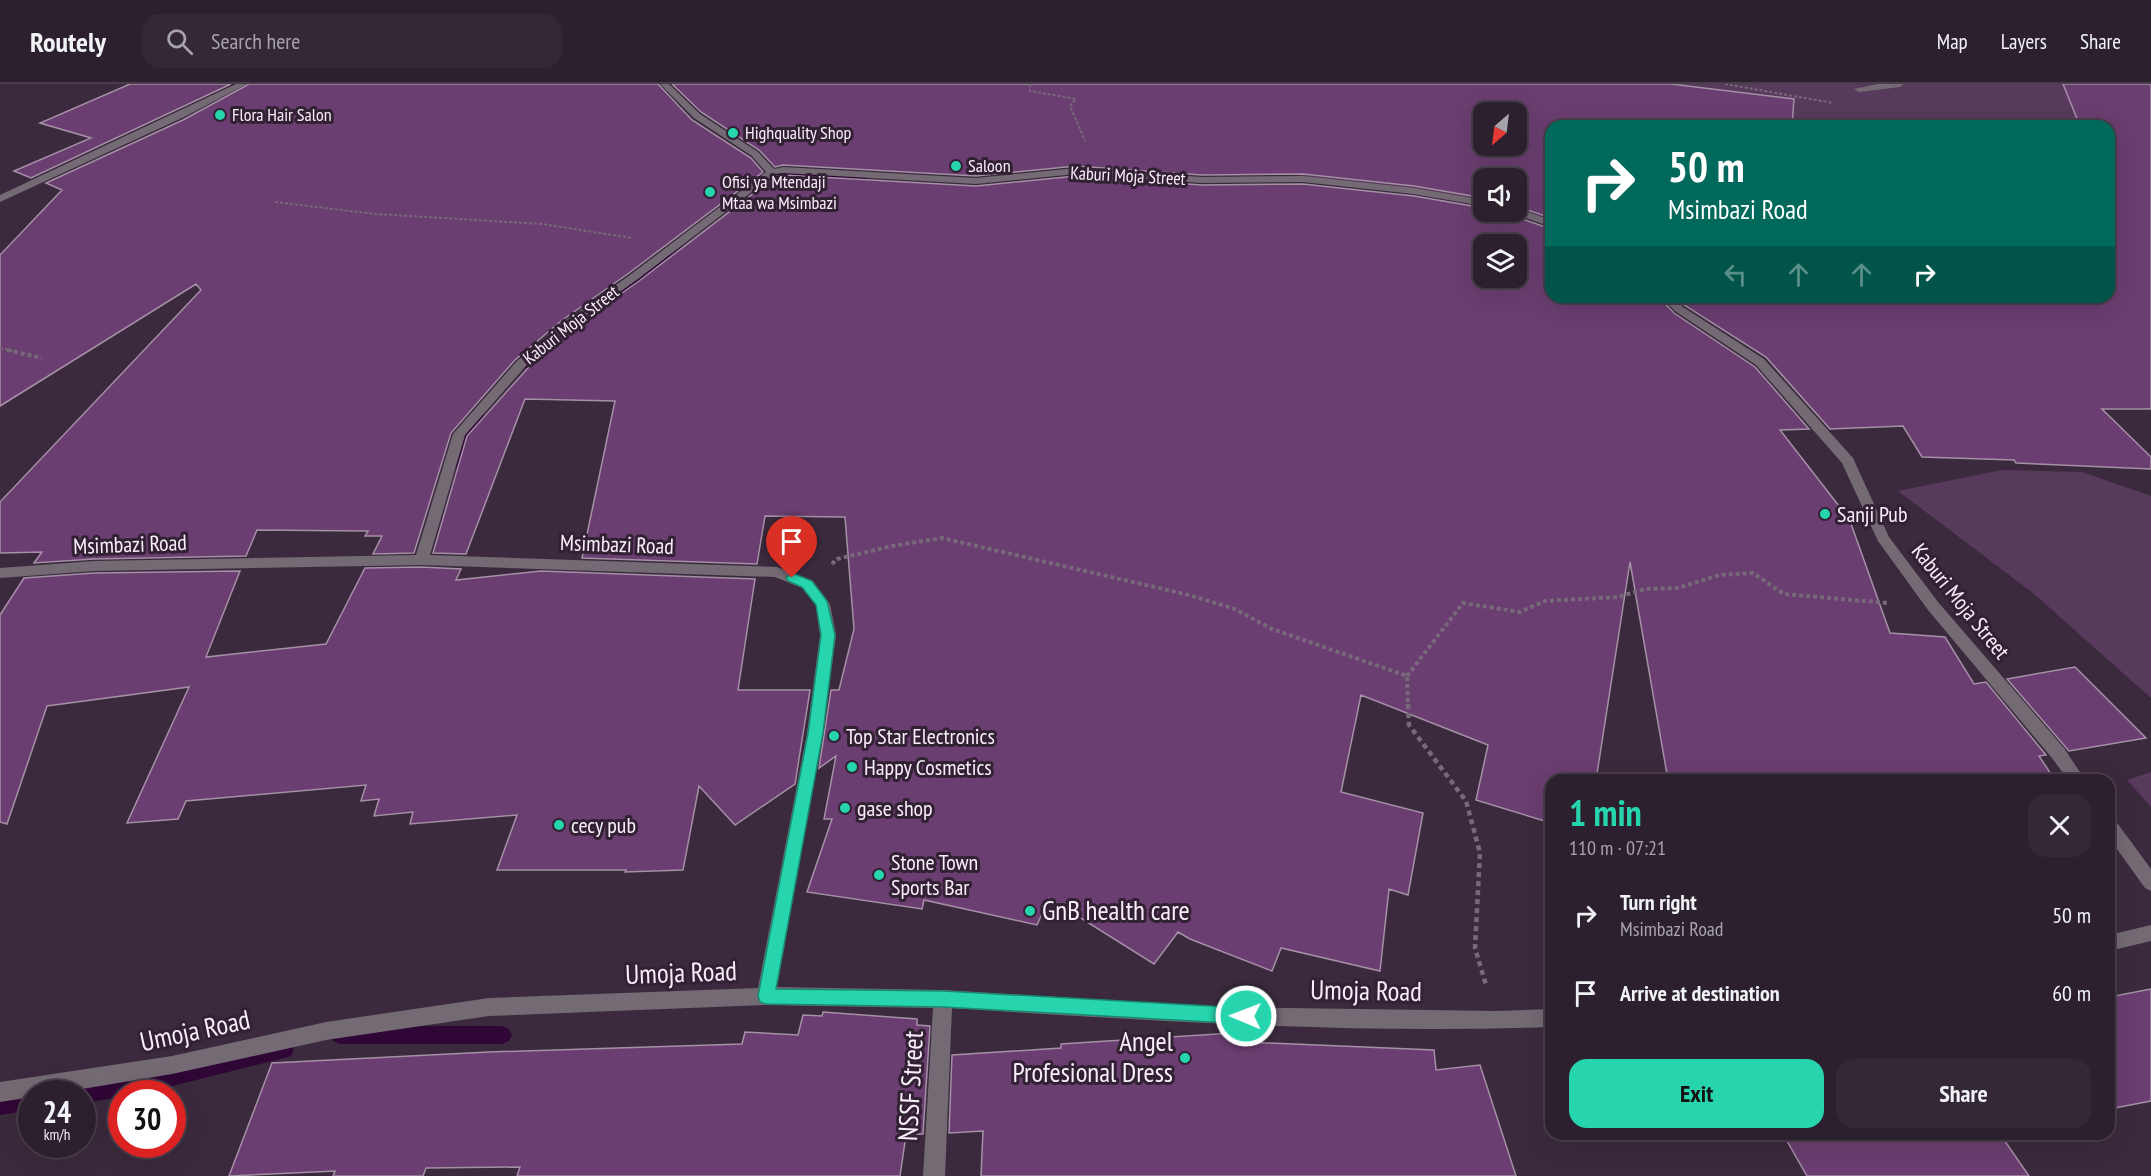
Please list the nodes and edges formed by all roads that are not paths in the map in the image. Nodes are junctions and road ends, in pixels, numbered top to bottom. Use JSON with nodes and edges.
{"nodes":[{"id":1,"x":243,"y":84,"type":"edge"},
{"id":2,"x":664,"y":84,"type":"edge"},
{"id":3,"x":1900,"y":84,"type":"edge"},
{"id":4,"x":1859,"y":89,"type":"dead end"},
{"id":5,"x":772,"y":172,"type":"junction"},
{"id":6,"x":0,"y":199,"type":"edge"},
{"id":7,"x":1473,"y":201,"type":"edge"},
{"id":8,"x":1527,"y":215,"type":"edge"},
{"id":9,"x":1545,"y":222,"type":"edge"},
{"id":10,"x":1673,"y":303,"type":"edge"},
{"id":11,"x":422,"y":560,"type":"junction"},
{"id":12,"x":0,"y":573,"type":"edge"},
{"id":13,"x":2073,"y":774,"type":"edge"},
{"id":14,"x":2115,"y":833,"type":"edge"},
{"id":15,"x":2151,"y":883,"type":"edge"},
{"id":16,"x":2151,"y":933,"type":"edge"},
{"id":17,"x":2115,"y":942,"type":"edge"},
{"id":18,"x":766,"y":996,"type":"junction"},
{"id":19,"x":943,"y":999,"type":"junction"},
{"id":20,"x":1545,"y":1018,"type":"edge"},
{"id":21,"x":0,"y":1092,"type":"edge"},
{"id":22,"x":934,"y":1176,"type":"edge"}],
"edges":[{"from":1,"to":6,"type":"street"},
{"from":2,"to":5,"type":"street"},
{"from":3,"to":4,"type":"street"},
{"from":5,"to":7,"type":"street","name":"Kaburi Moja Street"},
{"from":5,"to":11,"type":"street","name":"Kaburi Moja Street"},
{"from":8,"to":9,"type":"street"},
{"from":10,"to":13,"type":"street","name":"Kaburi Moja Street"},
{"from":11,"to":12,"type":"street","name":"Msimbazi Road"},
{"from":11,"to":18,"type":"street","name":"Msimbazi Road"},
{"from":14,"to":15,"type":"street"},
{"from":16,"to":17,"type":"street"},
{"from":18,"to":19,"type":"street","name":"Umoja Road"},
{"from":18,"to":21,"type":"street","name":"Umoja Road"},
{"from":19,"to":20,"type":"street","name":"Umoja Road"},
{"from":19,"to":22,"type":"street","name":"NSSF Street"}]}
